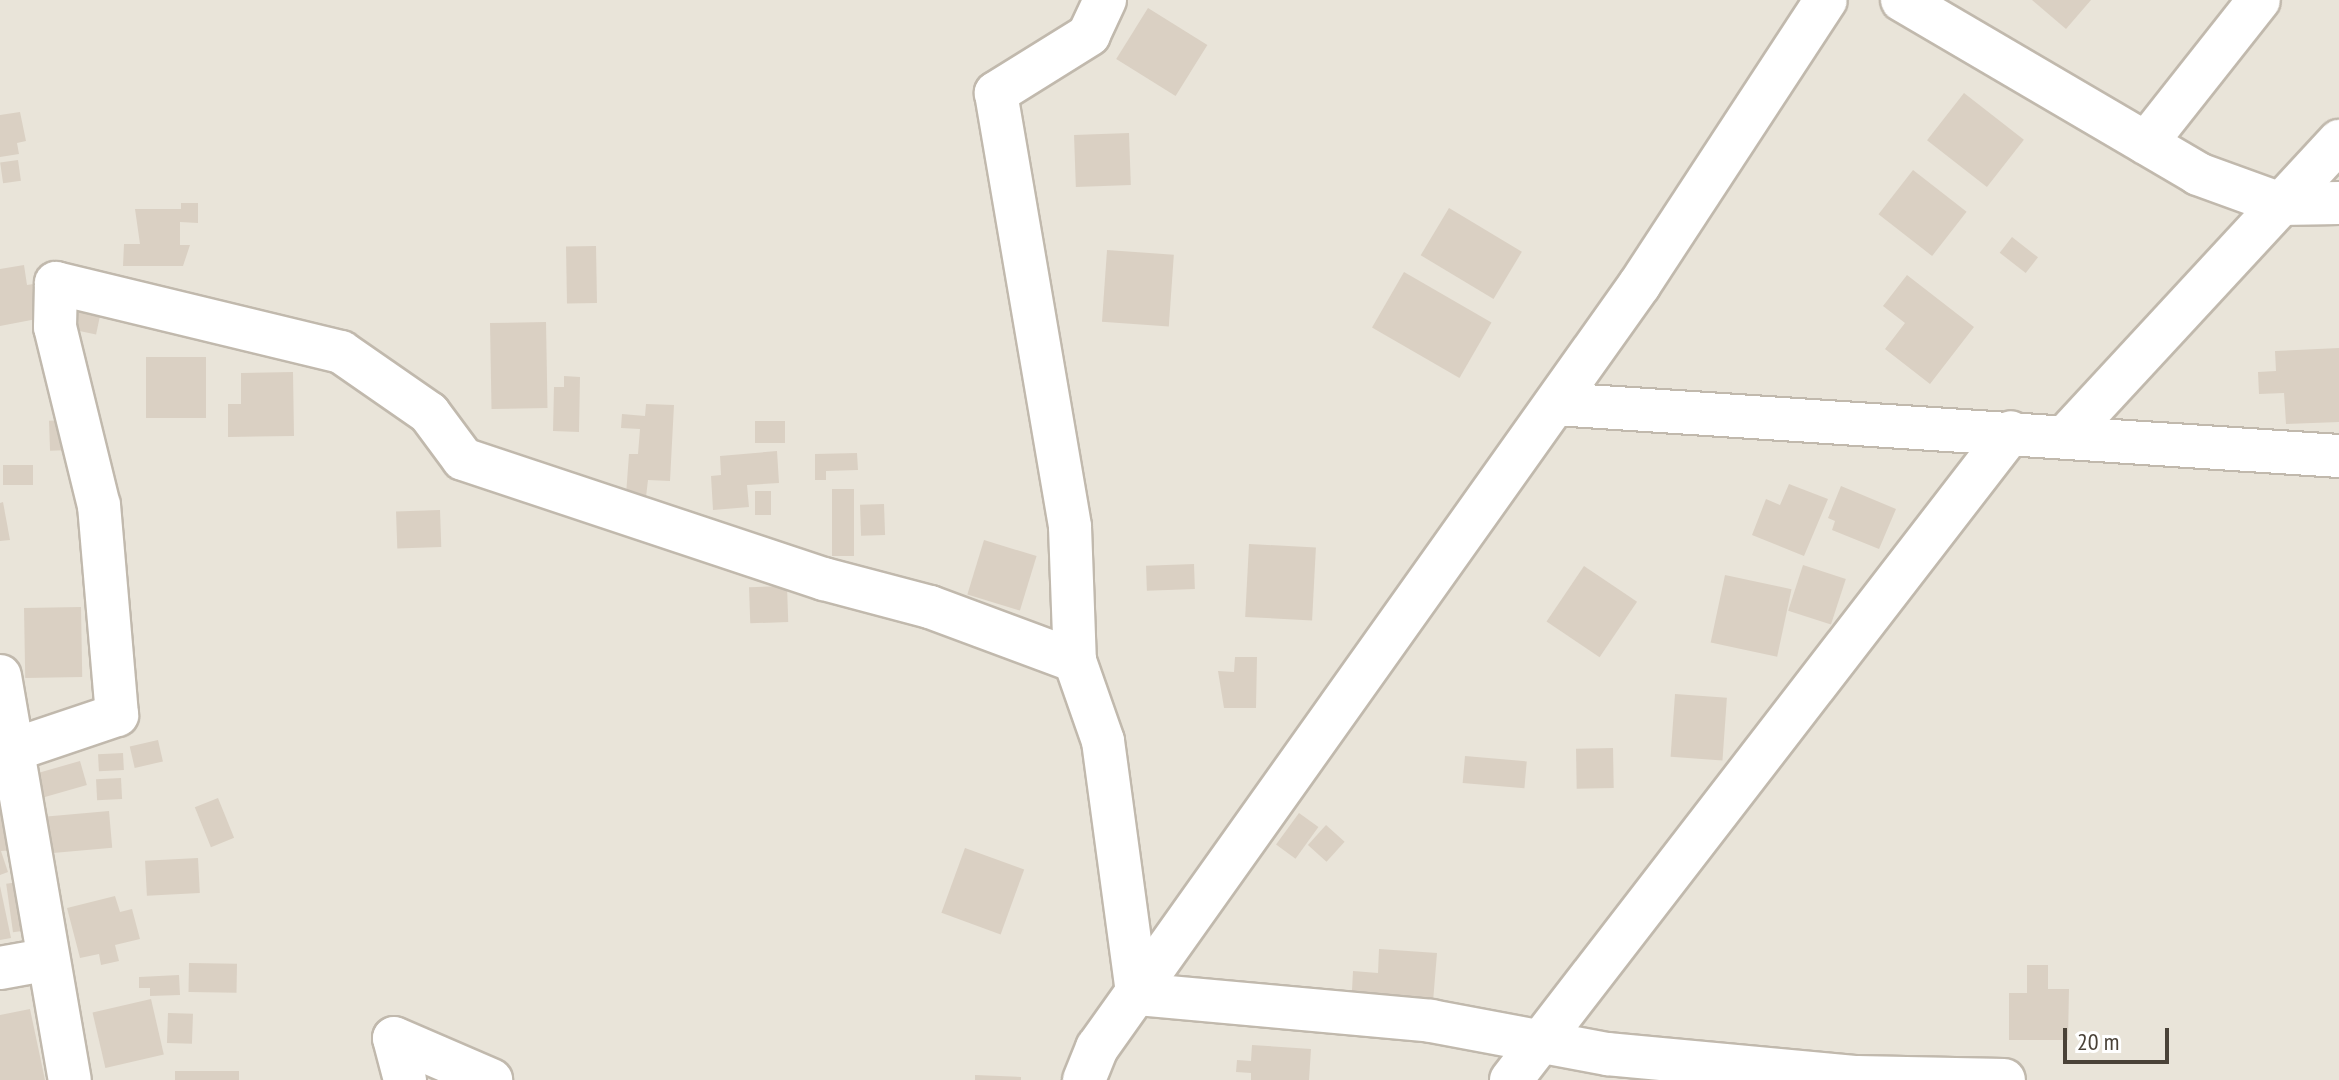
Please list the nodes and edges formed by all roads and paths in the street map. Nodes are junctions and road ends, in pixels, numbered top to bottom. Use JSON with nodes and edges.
{"nodes":[{"id":1,"x":1105,"y":0,"type":"edge"},
{"id":2,"x":1826,"y":0,"type":"edge"},
{"id":3,"x":1902,"y":0,"type":"edge"},
{"id":4,"x":2259,"y":0,"type":"edge"},
{"id":5,"x":2339,"y":141,"type":"edge"},
{"id":6,"x":2146,"y":143,"type":"junction"},
{"id":7,"x":2339,"y":203,"type":"edge"},
{"id":8,"x":2281,"y":204,"type":"junction"},
{"id":9,"x":1556,"y":404,"type":"junction"},
{"id":10,"x":2011,"y":432,"type":"junction"},
{"id":11,"x":2067,"y":435,"type":"junction"},
{"id":12,"x":2339,"y":456,"type":"edge"},
{"id":13,"x":1075,"y":661,"type":"junction"},
{"id":14,"x":0,"y":676,"type":"edge"},
{"id":15,"x":13,"y":750,"type":"junction"},
{"id":16,"x":45,"y":960,"type":"junction"},
{"id":17,"x":0,"y":968,"type":"edge"},
{"id":18,"x":1137,"y":994,"type":"junction"},
{"id":19,"x":1542,"y":1041,"type":"junction"},
{"id":20,"x":70,"y":1080,"type":"edge"},
{"id":21,"x":405,"y":1080,"type":"edge"},
{"id":22,"x":491,"y":1080,"type":"edge"},
{"id":23,"x":1084,"y":1080,"type":"edge"},
{"id":24,"x":1511,"y":1080,"type":"edge"},
{"id":25,"x":2004,"y":1080,"type":"edge"}],
"edges":[{"from":1,"to":13,"type":"street"},
{"from":2,"to":9,"type":"street"},
{"from":3,"to":6,"type":"street"},
{"from":4,"to":6,"type":"street"},
{"from":5,"to":8,"type":"street"},
{"from":6,"to":8,"type":"street"},
{"from":7,"to":8,"type":"street"},
{"from":8,"to":11,"type":"street"},
{"from":9,"to":10,"type":"street"},
{"from":9,"to":18,"type":"street"},
{"from":10,"to":11,"type":"street"},
{"from":10,"to":19,"type":"street"},
{"from":11,"to":12,"type":"street"},
{"from":13,"to":15,"type":"street"},
{"from":13,"to":18,"type":"street"},
{"from":14,"to":15,"type":"street"},
{"from":15,"to":16,"type":"street"},
{"from":16,"to":17,"type":"street"},
{"from":16,"to":20,"type":"street"},
{"from":18,"to":19,"type":"street"},
{"from":18,"to":23,"type":"street"},
{"from":19,"to":24,"type":"street"},
{"from":19,"to":25,"type":"street"},
{"from":21,"to":22,"type":"street"}]}
